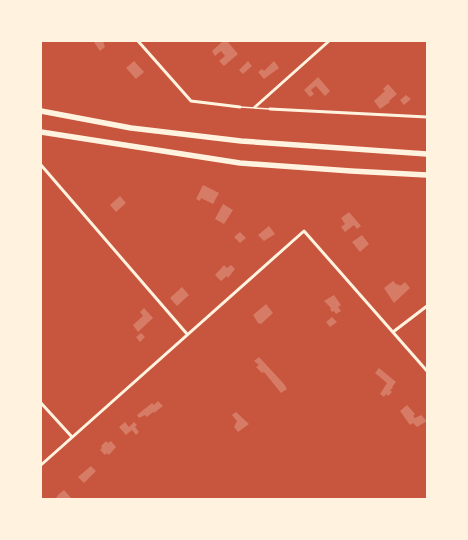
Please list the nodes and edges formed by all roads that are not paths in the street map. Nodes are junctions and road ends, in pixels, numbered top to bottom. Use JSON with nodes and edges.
{"nodes":[{"id":1,"x":138,"y":41,"type":"edge"},
{"id":2,"x":329,"y":41,"type":"edge"},
{"id":3,"x":240,"y":107,"type":"joint"},
{"id":4,"x":255,"y":107,"type":"junction"},
{"id":5,"x":270,"y":109,"type":"joint"},
{"id":6,"x":41,"y":111,"type":"edge"},
{"id":7,"x":427,"y":117,"type":"edge"},
{"id":8,"x":41,"y":132,"type":"edge"},
{"id":9,"x":427,"y":154,"type":"edge"},
{"id":10,"x":41,"y":165,"type":"edge"},
{"id":11,"x":427,"y":175,"type":"edge"},
{"id":12,"x":427,"y":306,"type":"edge"},
{"id":13,"x":393,"y":332,"type":"junction"},
{"id":14,"x":187,"y":334,"type":"junction"},
{"id":15,"x":427,"y":371,"type":"edge"},
{"id":16,"x":41,"y":403,"type":"edge"},
{"id":17,"x":72,"y":437,"type":"junction"},
{"id":18,"x":41,"y":464,"type":"edge"}],
"edges":[{"from":1,"to":3,"type":"street"},
{"from":2,"to":4,"type":"street"},
{"from":3,"to":4,"type":"lane"},
{"from":4,"to":5,"type":"lane"},
{"from":5,"to":7,"type":"street"},
{"from":6,"to":9,"type":"highway"},
{"from":8,"to":11,"type":"highway"},
{"from":10,"to":14,"type":"street"},
{"from":12,"to":13,"type":"street"},
{"from":13,"to":14,"type":"street"},
{"from":13,"to":15,"type":"street"},
{"from":14,"to":17,"type":"street"},
{"from":16,"to":17,"type":"street"},
{"from":17,"to":18,"type":"street"}]}
